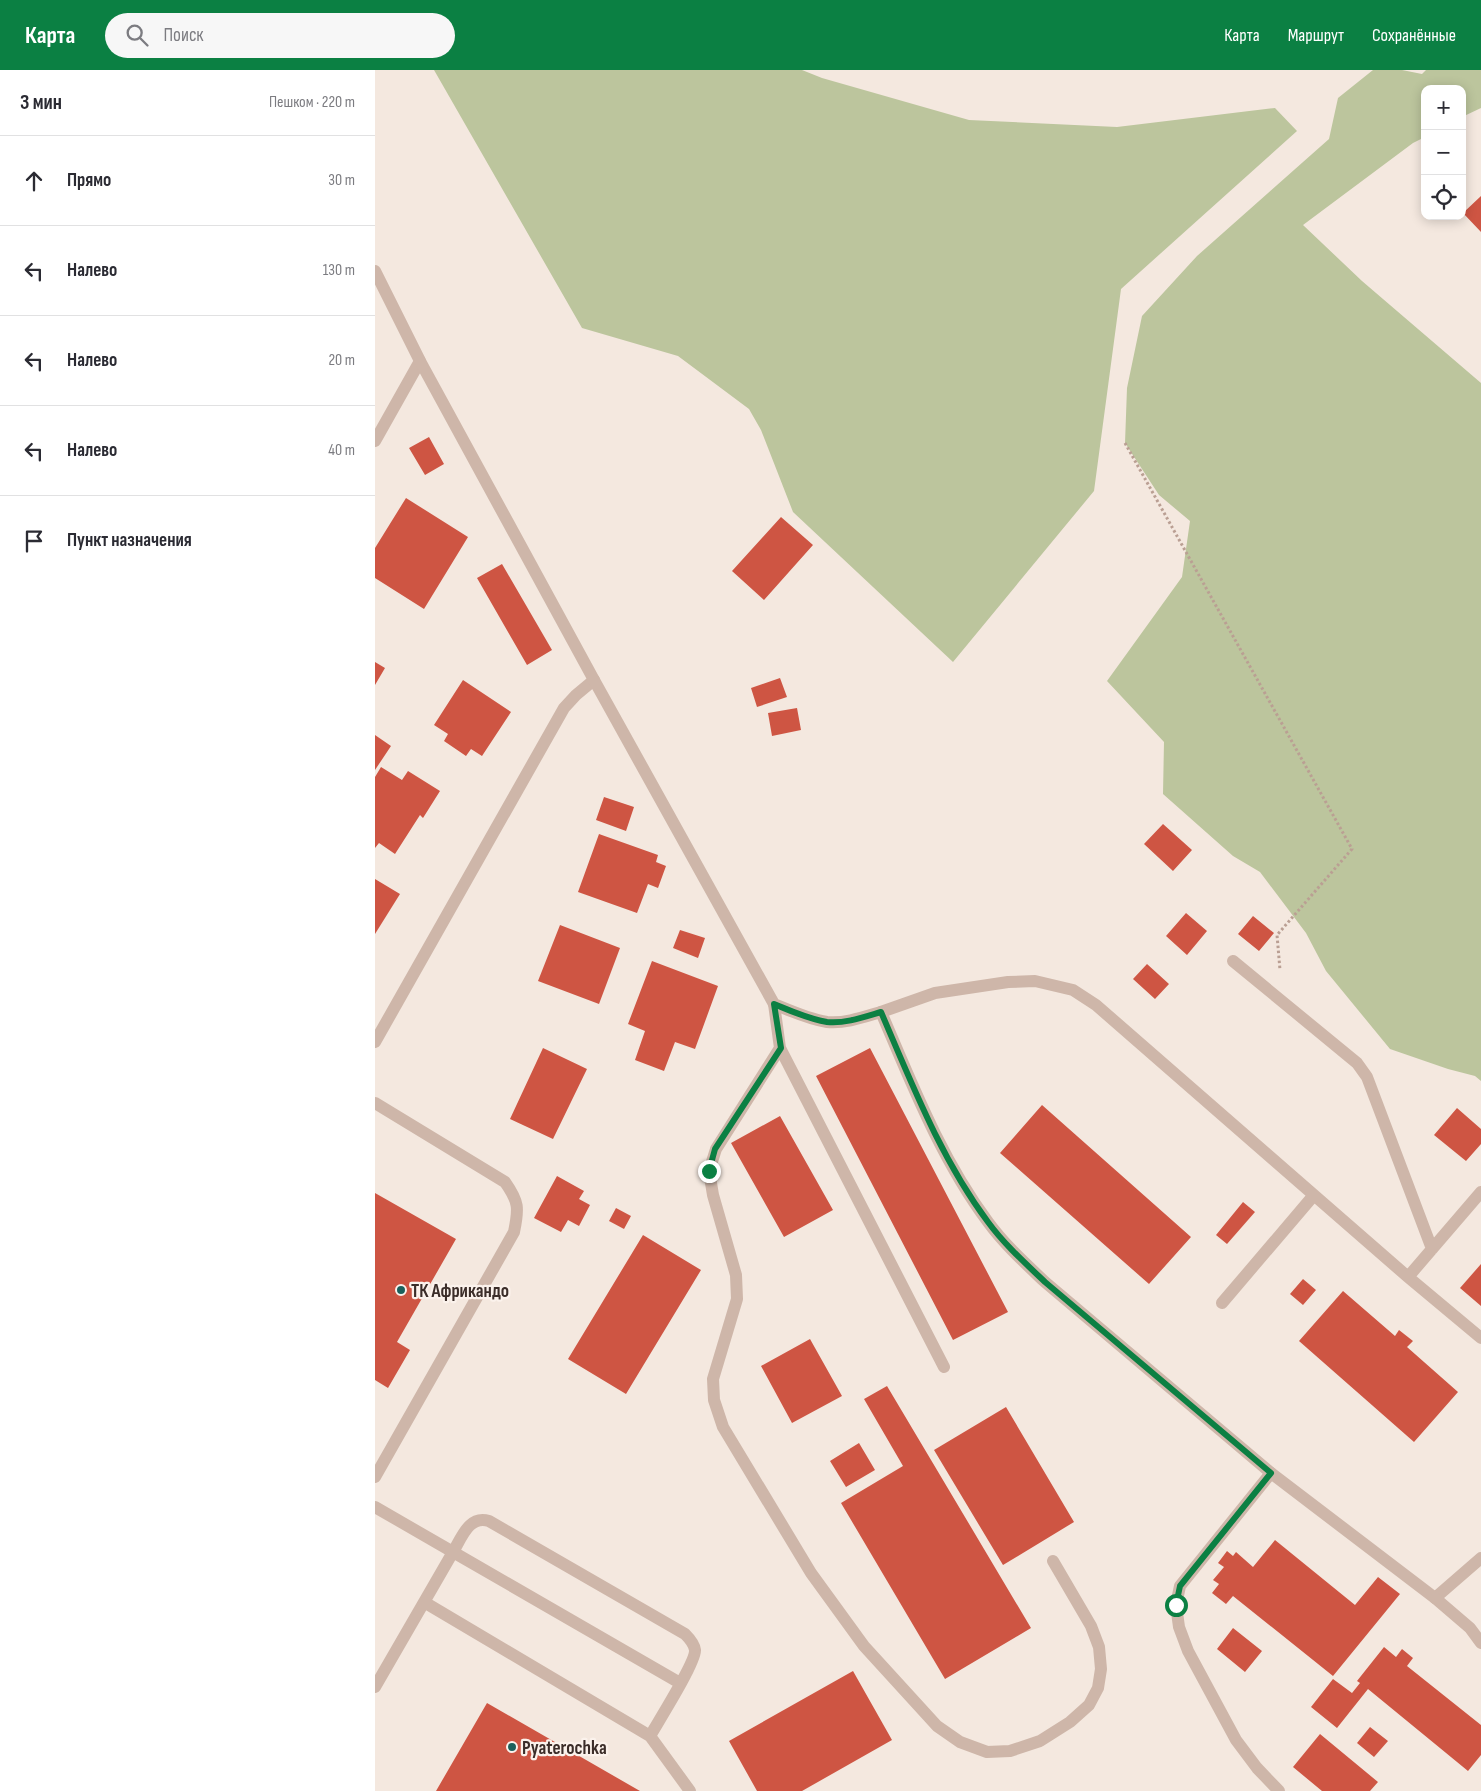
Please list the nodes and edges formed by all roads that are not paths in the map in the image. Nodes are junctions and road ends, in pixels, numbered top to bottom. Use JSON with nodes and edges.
{"nodes":[{"id":1,"x":375,"y":271,"type":"edge"},
{"id":2,"x":420,"y":361,"type":"junction"},
{"id":3,"x":375,"y":441,"type":"edge"},
{"id":4,"x":594,"y":680,"type":"junction"},
{"id":5,"x":1233,"y":961,"type":"dead end"},
{"id":6,"x":774,"y":1004,"type":"junction"},
{"id":7,"x":881,"y":1012,"type":"junction"},
{"id":8,"x":375,"y":1042,"type":"edge"},
{"id":9,"x":781,"y":1048,"type":"junction"},
{"id":10,"x":375,"y":1102,"type":"edge"},
{"id":11,"x":1481,"y":1192,"type":"edge"},
{"id":12,"x":1314,"y":1195,"type":"junction"},
{"id":13,"x":1432,"y":1249,"type":"junction"},
{"id":14,"x":1408,"y":1277,"type":"junction"},
{"id":15,"x":1223,"y":1303,"type":"dead end"},
{"id":16,"x":1481,"y":1338,"type":"edge"},
{"id":17,"x":944,"y":1368,"type":"dead end"},
{"id":18,"x":1271,"y":1473,"type":"junction"},
{"id":19,"x":375,"y":1477,"type":"edge"},
{"id":20,"x":375,"y":1507,"type":"edge"},
{"id":21,"x":453,"y":1552,"type":"junction"},
{"id":22,"x":1481,"y":1558,"type":"edge"},
{"id":23,"x":1053,"y":1561,"type":"dead end"},
{"id":24,"x":1435,"y":1598,"type":"junction"},
{"id":25,"x":424,"y":1602,"type":"junction"},
{"id":26,"x":1481,"y":1643,"type":"edge"},
{"id":27,"x":680,"y":1683,"type":"junction"},
{"id":28,"x":375,"y":1687,"type":"edge"},
{"id":29,"x":650,"y":1736,"type":"junction"},
{"id":30,"x":690,"y":1791,"type":"edge"},
{"id":31,"x":1279,"y":1791,"type":"edge"}],
"edges":[{"from":1,"to":2,"type":"street"},
{"from":2,"to":3,"type":"street"},
{"from":2,"to":4,"type":"street"},
{"from":4,"to":6,"type":"street"},
{"from":4,"to":8,"type":"street"},
{"from":5,"to":13,"type":"street"},
{"from":6,"to":7,"type":"street"},
{"from":6,"to":9,"type":"street"},
{"from":7,"to":12,"type":"street"},
{"from":7,"to":18,"type":"street"},
{"from":9,"to":17,"type":"street"},
{"from":9,"to":23,"type":"street"},
{"from":10,"to":19,"type":"street"},
{"from":11,"to":13,"type":"street"},
{"from":12,"to":14,"type":"street"},
{"from":12,"to":15,"type":"street"},
{"from":13,"to":14,"type":"street"},
{"from":14,"to":16,"type":"street"},
{"from":18,"to":24,"type":"street"},
{"from":18,"to":31,"type":"street"},
{"from":20,"to":21,"type":"street"},
{"from":21,"to":25,"type":"street"},
{"from":21,"to":27,"type":"street"},
{"from":21,"to":27,"type":"street"},
{"from":22,"to":24,"type":"street"},
{"from":24,"to":26,"type":"street"},
{"from":25,"to":28,"type":"street"},
{"from":25,"to":29,"type":"street"},
{"from":27,"to":29,"type":"street"},
{"from":29,"to":30,"type":"street"}]}
